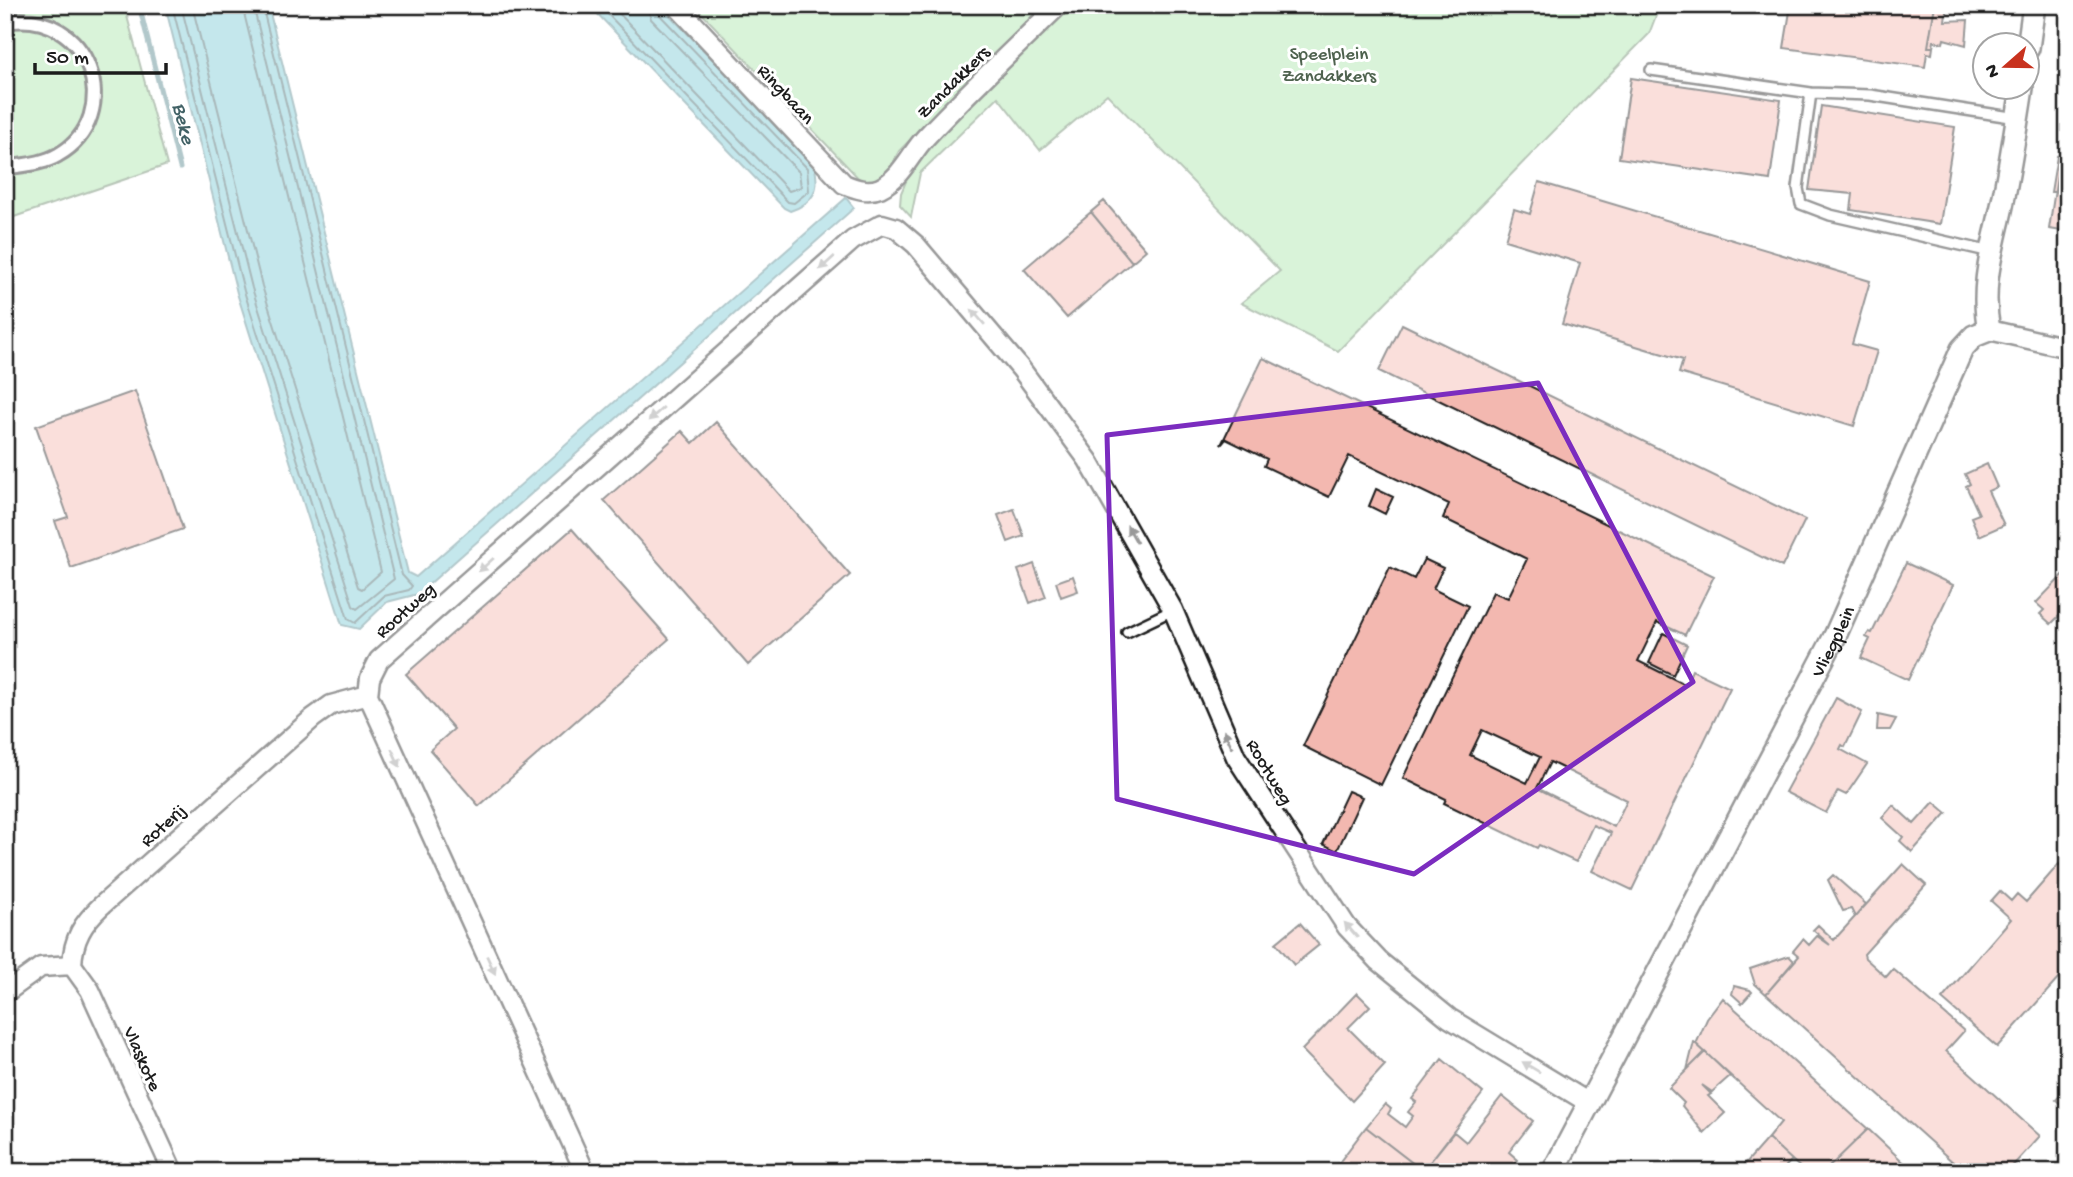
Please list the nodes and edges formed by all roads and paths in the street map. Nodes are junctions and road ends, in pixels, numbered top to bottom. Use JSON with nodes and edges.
{"nodes":[{"id":1,"x":676,"y":5,"type":"edge"},
{"id":2,"x":1059,"y":5,"type":"edge"},
{"id":3,"x":2034,"y":5,"type":"edge"},
{"id":4,"x":5,"y":22,"type":"edge"},
{"id":5,"x":2030,"y":32,"type":"edge"},
{"id":6,"x":1651,"y":71,"type":"dead end"},
{"id":7,"x":1811,"y":93,"type":"junction"},
{"id":8,"x":2020,"y":102,"type":"edge"},
{"id":9,"x":2017,"y":118,"type":"junction"},
{"id":10,"x":5,"y":167,"type":"edge"},
{"id":11,"x":877,"y":189,"type":"joint"},
{"id":12,"x":1991,"y":252,"type":"junction"},
{"id":13,"x":1989,"y":330,"type":"junction"},
{"id":14,"x":2068,"y":348,"type":"edge"},
{"id":15,"x":1173,"y":610,"type":"junction"},
{"id":16,"x":1128,"y":632,"type":"dead end"},
{"id":17,"x":368,"y":695,"type":"junction"},
{"id":18,"x":72,"y":965,"type":"junction"},
{"id":19,"x":5,"y":993,"type":"edge"},
{"id":20,"x":1589,"y":1103,"type":"junction"},
{"id":21,"x":173,"y":1172,"type":"edge"},
{"id":22,"x":585,"y":1172,"type":"edge"},
{"id":23,"x":1553,"y":1172,"type":"edge"}],
"edges":[{"from":1,"to":11,"type":"street","name":"Ringbaan"},
{"from":2,"to":11,"type":"street","name":"Zandakkers"},
{"from":3,"to":5,"type":"street"},
{"from":4,"to":10,"type":"street"},
{"from":6,"to":7,"type":"lane"},
{"from":7,"to":9,"type":"lane"},
{"from":7,"to":12,"type":"lane"},
{"from":8,"to":9,"type":"street"},
{"from":9,"to":12,"type":"street"},
{"from":12,"to":13,"type":"street"},
{"from":13,"to":14,"type":"street"},
{"from":13,"to":20,"type":"street","name":"Vliegplein"},
{"from":15,"to":16,"type":"lane"},
{"from":15,"to":17,"type":"street","name":"Rootweg","one_way":true},
{"from":20,"to":15,"type":"street","name":"Rootweg","one_way":true},
{"from":17,"to":18,"type":"street","name":"Roterij"},
{"from":17,"to":22,"type":"street","one_way":true},
{"from":18,"to":19,"type":"street"},
{"from":18,"to":21,"type":"street","name":"Vlaskote"},
{"from":20,"to":23,"type":"street","name":"Vliegplein"}]}
